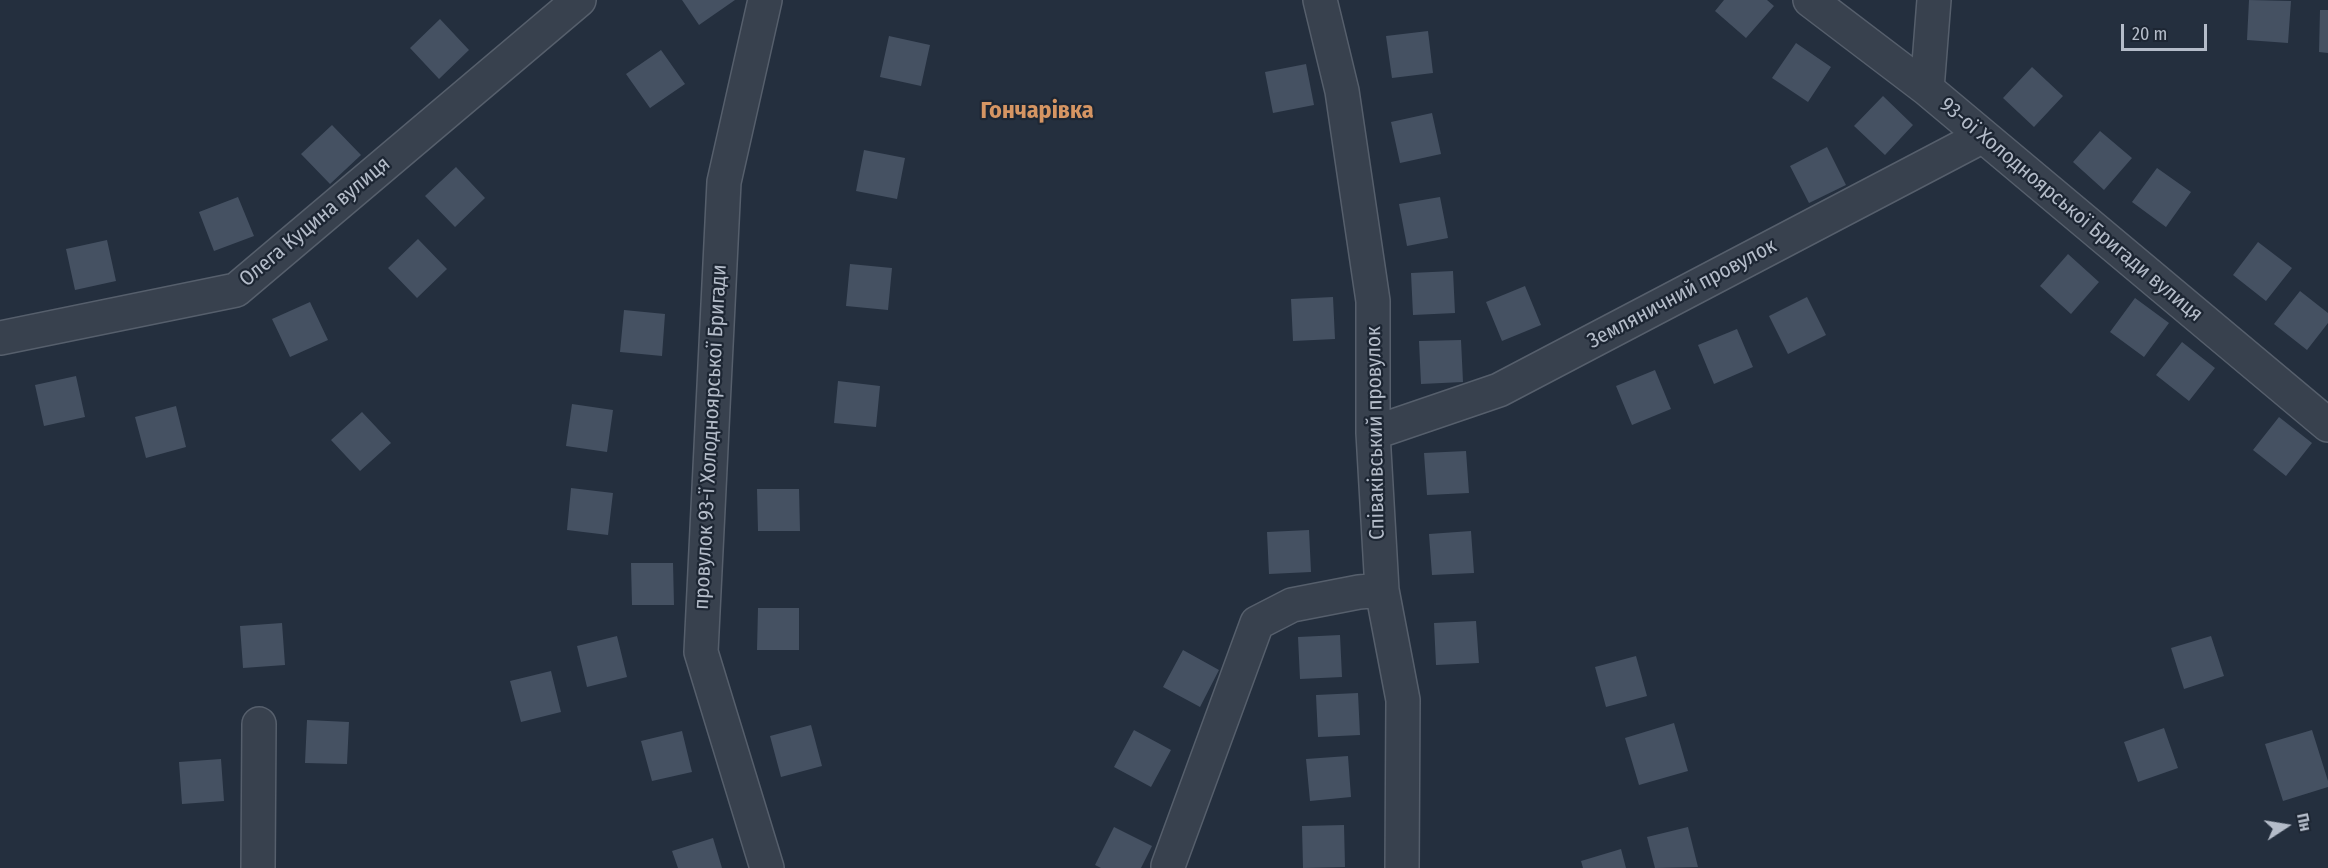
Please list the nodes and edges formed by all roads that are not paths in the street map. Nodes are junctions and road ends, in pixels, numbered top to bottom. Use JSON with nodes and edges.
{"nodes":[{"id":1,"x":579,"y":0,"type":"edge"},
{"id":2,"x":765,"y":0,"type":"edge"},
{"id":3,"x":1320,"y":0,"type":"edge"},
{"id":4,"x":1810,"y":0,"type":"edge"},
{"id":5,"x":1934,"y":0,"type":"edge"},
{"id":6,"x":1927,"y":89,"type":"junction"},
{"id":7,"x":1983,"y":136,"type":"junction"},
{"id":8,"x":0,"y":338,"type":"edge"},
{"id":9,"x":2328,"y":425,"type":"edge"},
{"id":10,"x":1373,"y":433,"type":"junction"},
{"id":11,"x":1382,"y":590,"type":"junction"},
{"id":12,"x":259,"y":724,"type":"dead end"},
{"id":13,"x":1168,"y":866,"type":"dead end"},
{"id":14,"x":258,"y":868,"type":"edge"},
{"id":15,"x":768,"y":868,"type":"edge"},
{"id":16,"x":1402,"y":868,"type":"edge"}],
"edges":[{"from":1,"to":8,"type":"street","name":"Олега Куцина вулиця"},
{"from":2,"to":15,"type":"street","name":"провулок 93-ї Холодноярської Бригади"},
{"from":3,"to":10,"type":"street","name":"Співаківський провулок"},
{"from":4,"to":6,"type":"street","name":"93-ої Холодноярської Бригади вулиця"},
{"from":5,"to":6,"type":"street"},
{"from":6,"to":7,"type":"street","name":"93-ої Холодноярської Бригади вулиця"},
{"from":7,"to":9,"type":"street","name":"93-ої Холодноярської Бригади вулиця"},
{"from":7,"to":10,"type":"street","name":"Земляничний провулок"},
{"from":10,"to":11,"type":"street","name":"Співаківський провулок"},
{"from":11,"to":13,"type":"street"},
{"from":11,"to":16,"type":"street","name":"Співаківський провулок"},
{"from":12,"to":14,"type":"street"}]}
